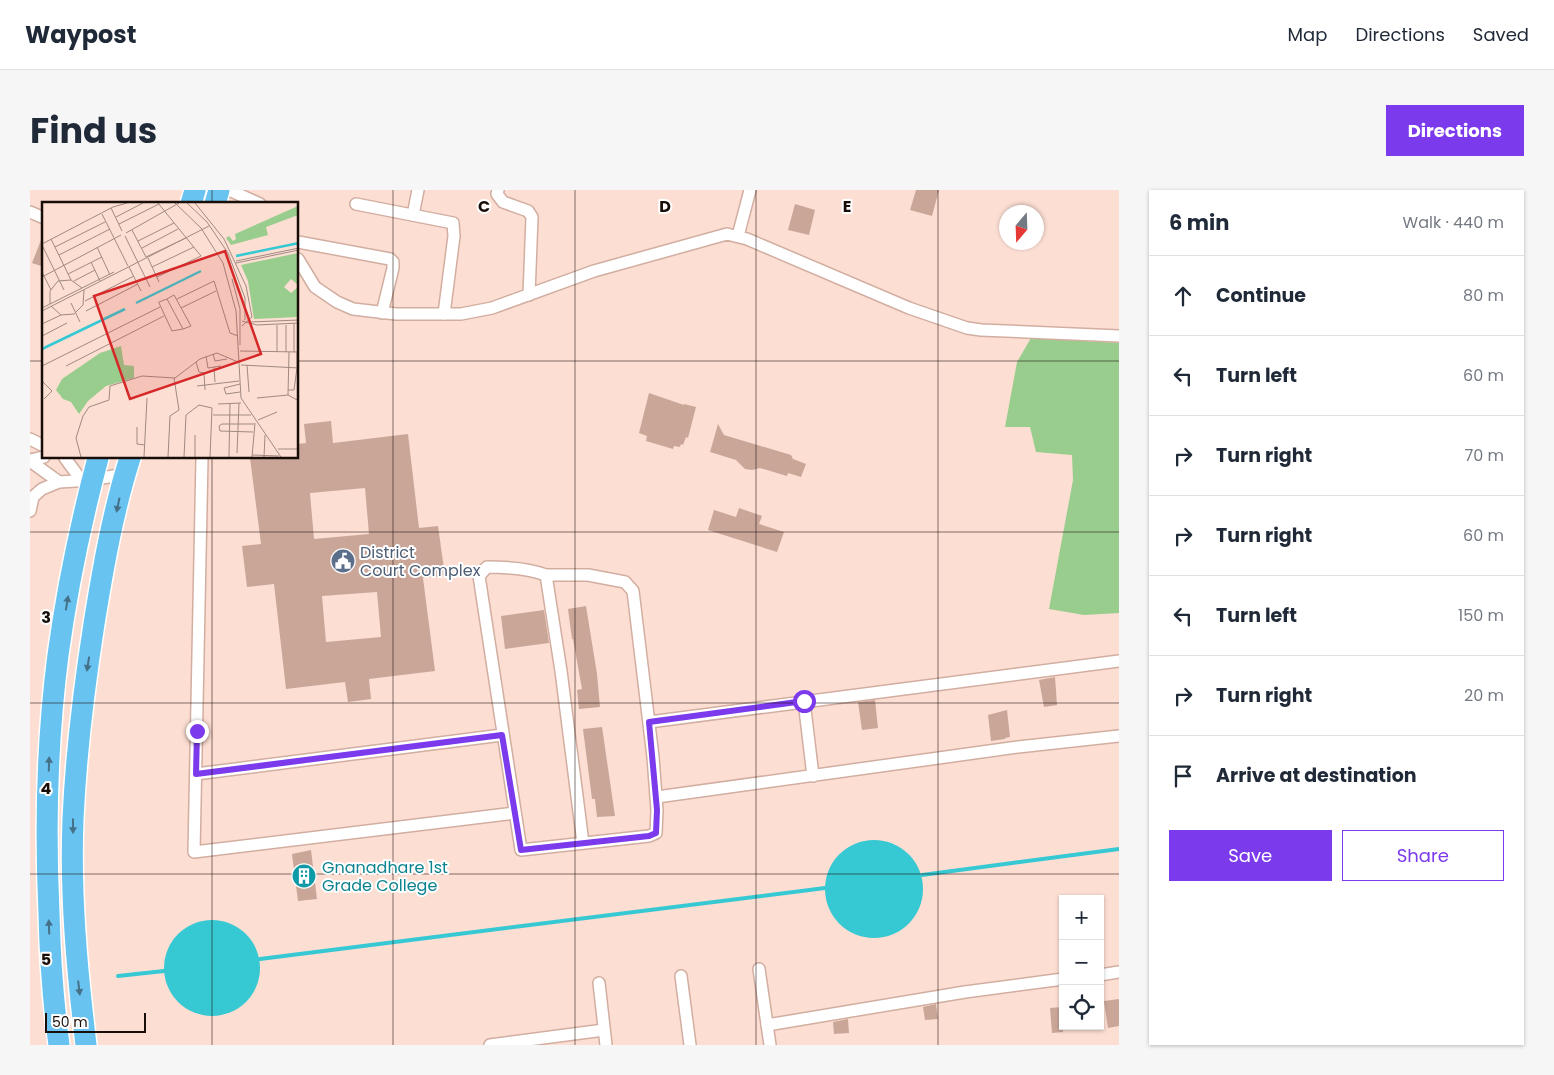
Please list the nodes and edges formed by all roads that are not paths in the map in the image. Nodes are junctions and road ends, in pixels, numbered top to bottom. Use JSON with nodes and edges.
{"nodes":[{"id":1,"x":229,"y":190,"type":"edge"},
{"id":2,"x":418,"y":190,"type":"edge"},
{"id":3,"x":498,"y":190,"type":"edge"},
{"id":4,"x":750,"y":190,"type":"edge"},
{"id":5,"x":256,"y":202,"type":"edge"},
{"id":6,"x":356,"y":204,"type":"dead end"},
{"id":7,"x":30,"y":212,"type":"edge"},
{"id":8,"x":413,"y":215,"type":"junction"},
{"id":9,"x":42,"y":217,"type":"edge"},
{"id":10,"x":738,"y":236,"type":"junction"},
{"id":11,"x":299,"y":242,"type":"edge"},
{"id":12,"x":299,"y":262,"type":"edge"},
{"id":13,"x":529,"y":295,"type":"junction"},
{"id":14,"x":382,"y":312,"type":"junction"},
{"id":15,"x":444,"y":314,"type":"junction"},
{"id":16,"x":1119,"y":336,"type":"edge"},
{"id":17,"x":30,"y":439,"type":"edge"},
{"id":18,"x":42,"y":445,"type":"edge"},
{"id":19,"x":66,"y":459,"type":"edge"},
{"id":20,"x":98,"y":459,"type":"edge"},
{"id":21,"x":202,"y":459,"type":"edge"},
{"id":22,"x":30,"y":460,"type":"edge"},
{"id":23,"x":127,"y":466,"type":"edge"},
{"id":24,"x":87,"y":480,"type":"junction"},
{"id":25,"x":59,"y":482,"type":"junction"},
{"id":26,"x":30,"y":510,"type":"edge"},
{"id":27,"x":546,"y":575,"type":"junction"},
{"id":28,"x":1119,"y":661,"type":"edge"},
{"id":29,"x":804,"y":701,"type":"junction"},
{"id":30,"x":649,"y":722,"type":"junction"},
{"id":31,"x":502,"y":735,"type":"junction"},
{"id":32,"x":1119,"y":736,"type":"edge"},
{"id":33,"x":196,"y":774,"type":"junction"},
{"id":34,"x":813,"y":776,"type":"junction"},
{"id":35,"x":656,"y":798,"type":"junction"},
{"id":36,"x":515,"y":812,"type":"junction"},
{"id":37,"x":583,"y":843,"type":"junction"},
{"id":38,"x":759,"y":969,"type":"dead end"},
{"id":39,"x":1119,"y":972,"type":"edge"},
{"id":40,"x":1104,"y":974,"type":"edge"},
{"id":41,"x":681,"y":976,"type":"dead end"},
{"id":42,"x":1059,"y":980,"type":"edge"},
{"id":43,"x":599,"y":983,"type":"dead end"},
{"id":44,"x":767,"y":1025,"type":"junction"},
{"id":45,"x":604,"y":1030,"type":"junction"},
{"id":46,"x":59,"y":1045,"type":"edge"},
{"id":47,"x":86,"y":1045,"type":"edge"},
{"id":48,"x":490,"y":1045,"type":"edge"},
{"id":49,"x":606,"y":1045,"type":"edge"},
{"id":50,"x":690,"y":1045,"type":"edge"},
{"id":51,"x":770,"y":1045,"type":"edge"}],
"edges":[{"from":1,"to":5,"type":"street"},
{"from":2,"to":8,"type":"street"},
{"from":3,"to":13,"type":"street"},
{"from":4,"to":10,"type":"street"},
{"from":6,"to":8,"type":"street"},
{"from":7,"to":9,"type":"street"},
{"from":8,"to":15,"type":"street"},
{"from":10,"to":13,"type":"street"},
{"from":10,"to":16,"type":"street"},
{"from":11,"to":14,"type":"street"},
{"from":12,"to":14,"type":"street"},
{"from":13,"to":15,"type":"street"},
{"from":14,"to":15,"type":"street"},
{"from":17,"to":18,"type":"street"},
{"from":19,"to":24,"type":"street"},
{"from":20,"to":24,"type":"highway"},
{"from":21,"to":33,"type":"street"},
{"from":22,"to":25,"type":"street"},
{"from":23,"to":24,"type":"street"},
{"from":23,"to":47,"type":"highway","one_way":true},
{"from":24,"to":25,"type":"street"},
{"from":46,"to":24,"type":"highway","one_way":true},
{"from":25,"to":26,"type":"street"},
{"from":27,"to":30,"type":"street"},
{"from":27,"to":31,"type":"street"},
{"from":27,"to":37,"type":"street"},
{"from":28,"to":29,"type":"street"},
{"from":29,"to":30,"type":"street"},
{"from":29,"to":34,"type":"street"},
{"from":30,"to":35,"type":"street"},
{"from":31,"to":33,"type":"street"},
{"from":31,"to":36,"type":"street"},
{"from":32,"to":34,"type":"street"},
{"from":33,"to":36,"type":"street"},
{"from":34,"to":35,"type":"street"},
{"from":35,"to":37,"type":"street"},
{"from":36,"to":37,"type":"street"},
{"from":38,"to":44,"type":"street"},
{"from":39,"to":40,"type":"street"},
{"from":41,"to":50,"type":"street"},
{"from":42,"to":44,"type":"street"},
{"from":43,"to":45,"type":"street"},
{"from":44,"to":51,"type":"street"},
{"from":45,"to":48,"type":"street"},
{"from":45,"to":49,"type":"street"}]}
